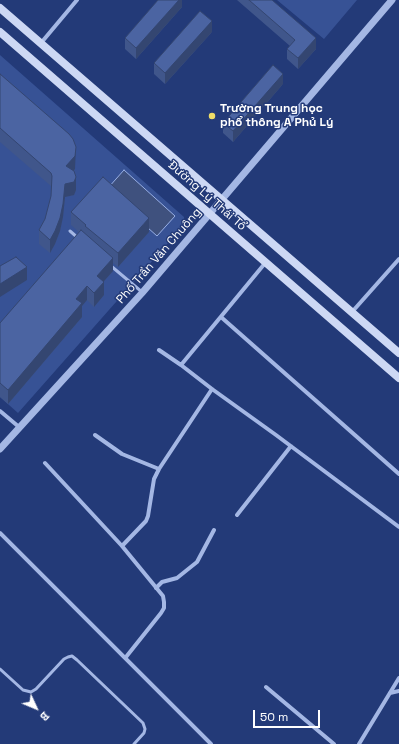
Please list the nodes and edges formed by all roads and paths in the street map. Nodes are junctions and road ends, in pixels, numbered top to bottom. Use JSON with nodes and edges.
{"nodes":[{"id":1,"x":77,"y":0,"type":"edge"},
{"id":2,"x":392,"y":0,"type":"edge"},
{"id":3,"x":0,"y":8,"type":"edge"},
{"id":4,"x":0,"y":32,"type":"edge"},
{"id":5,"x":40,"y":43,"type":"junction"},
{"id":6,"x":222,"y":200,"type":"junction"},
{"id":7,"x":210,"y":214,"type":"junction"},
{"id":8,"x":70,"y":231,"type":"dead end"},
{"id":9,"x":82,"y":241,"type":"edge"},
{"id":10,"x":399,"y":258,"type":"edge"},
{"id":11,"x":106,"y":262,"type":"edge"},
{"id":12,"x":266,"y":262,"type":"junction"},
{"id":13,"x":142,"y":292,"type":"junction"},
{"id":14,"x":352,"y":312,"type":"junction"},
{"id":15,"x":220,"y":317,"type":"junction"},
{"id":16,"x":159,"y":350,"type":"dead end"},
{"id":17,"x":399,"y":353,"type":"edge"},
{"id":18,"x":181,"y":365,"type":"junction"},
{"id":19,"x":399,"y":378,"type":"edge"},
{"id":20,"x":212,"y":389,"type":"junction"},
{"id":21,"x":0,"y":411,"type":"edge"},
{"id":22,"x":19,"y":427,"type":"junction"},
{"id":23,"x":95,"y":435,"type":"dead end"},
{"id":24,"x":291,"y":446,"type":"junction"},
{"id":25,"x":0,"y":449,"type":"edge"},
{"id":26,"x":45,"y":464,"type":"dead end"},
{"id":27,"x":159,"y":469,"type":"junction"},
{"id":28,"x":399,"y":474,"type":"edge"},
{"id":29,"x":237,"y":515,"type":"dead end"},
{"id":30,"x":399,"y":527,"type":"edge"},
{"id":31,"x":214,"y":530,"type":"dead end"},
{"id":32,"x":0,"y":532,"type":"edge"},
{"id":33,"x":122,"y":546,"type":"junction"},
{"id":34,"x":156,"y":588,"type":"junction"},
{"id":35,"x":126,"y":657,"type":"junction"},
{"id":36,"x":0,"y":669,"type":"edge"},
{"id":37,"x":399,"y":678,"type":"edge"},
{"id":38,"x":266,"y":687,"type":"dead end"},
{"id":39,"x":399,"y":691,"type":"edge"},
{"id":40,"x":389,"y":693,"type":"junction"},
{"id":41,"x":134,"y":744,"type":"edge"},
{"id":42,"x":211,"y":744,"type":"edge"},
{"id":43,"x":334,"y":744,"type":"edge"},
{"id":44,"x":359,"y":744,"type":"edge"}],
"edges":[{"from":1,"to":5,"type":"street"},
{"from":2,"to":6,"type":"street","name":"Phố Trần Văn Chuông"},
{"from":3,"to":5,"type":"main road","name":"Đường Lý Thái Tổ"},
{"from":4,"to":7,"type":"main road","name":"Đường Lý Thái Tổ"},
{"from":5,"to":6,"type":"main road","name":"Đường Lý Thái Tổ"},
{"from":6,"to":7,"type":"street","name":"Phố Trần Văn Chuông"},
{"from":6,"to":14,"type":"main road","name":"Đường Lý Thái Tổ"},
{"from":7,"to":12,"type":"main road","name":"Đường Lý Thái Tổ"},
{"from":7,"to":13,"type":"street","name":"Phố Trần Văn Chuông"},
{"from":8,"to":9,"type":"lane"},
{"from":10,"to":14,"type":"street"},
{"from":11,"to":13,"type":"lane"},
{"from":12,"to":15,"type":"street"},
{"from":12,"to":19,"type":"main road","name":"Đường Lý Thái Tổ"},
{"from":13,"to":22,"type":"street","name":"Phố Trần Văn Chuông"},
{"from":14,"to":17,"type":"main road","name":"Đường Lý Thái Tổ"},
{"from":15,"to":18,"type":"street"},
{"from":15,"to":28,"type":"street"},
{"from":16,"to":18,"type":"street"},
{"from":18,"to":20,"type":"street"},
{"from":20,"to":24,"type":"street"},
{"from":20,"to":27,"type":"street"},
{"from":21,"to":22,"type":"street"},
{"from":22,"to":25,"type":"street","name":"Phố Trần Văn Chuông"},
{"from":23,"to":27,"type":"street"},
{"from":24,"to":29,"type":"street"},
{"from":24,"to":30,"type":"street"},
{"from":26,"to":33,"type":"street"},
{"from":27,"to":33,"type":"street"},
{"from":31,"to":34,"type":"street"},
{"from":32,"to":35,"type":"street"},
{"from":33,"to":34,"type":"street"},
{"from":34,"to":35,"type":"street"},
{"from":35,"to":42,"type":"street"},
{"from":36,"to":41,"type":"lane"},
{"from":37,"to":40,"type":"street"},
{"from":38,"to":43,"type":"street"},
{"from":39,"to":40,"type":"street"},
{"from":40,"to":44,"type":"street"}]}
